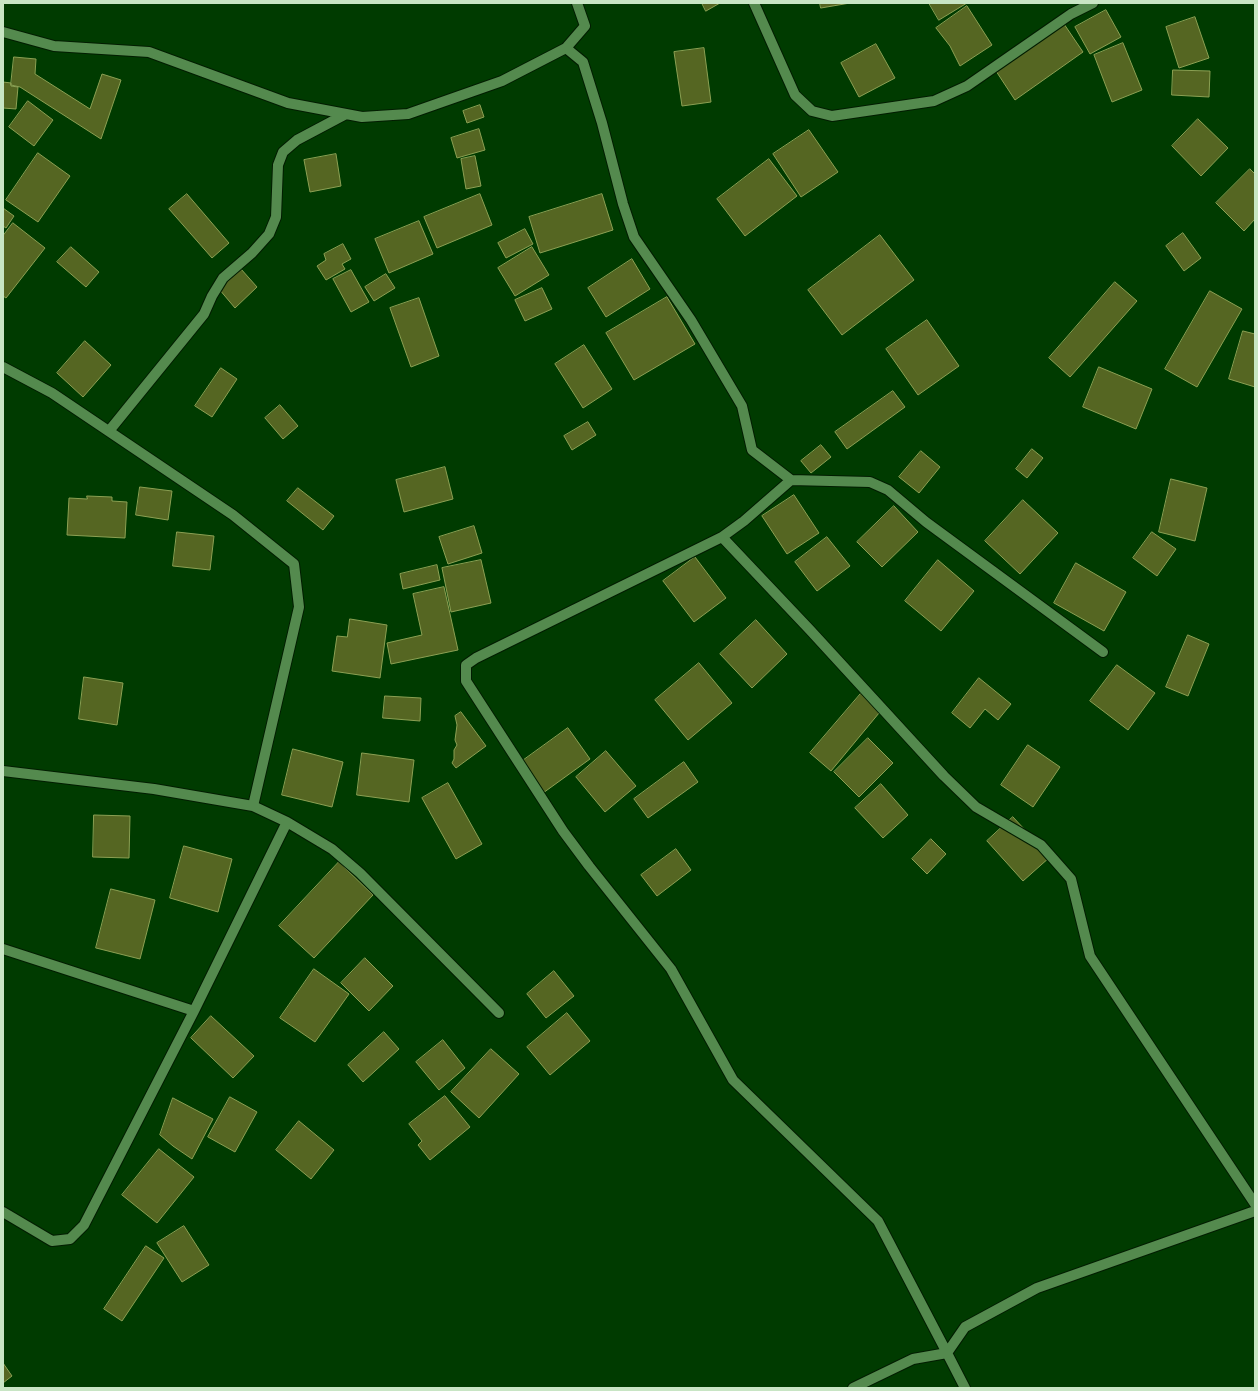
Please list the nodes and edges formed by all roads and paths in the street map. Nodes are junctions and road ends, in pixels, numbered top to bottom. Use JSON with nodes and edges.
{"nodes":[{"id":1,"x":578,"y":3,"type":"edge"},
{"id":2,"x":754,"y":3,"type":"edge"},
{"id":3,"x":1094,"y":3,"type":"edge"},
{"id":4,"x":3,"y":32,"type":"edge"},
{"id":5,"x":566,"y":48,"type":"junction"},
{"id":6,"x":346,"y":114,"type":"junction"},
{"id":7,"x":3,"y":367,"type":"edge"},
{"id":8,"x":109,"y":431,"type":"junction"},
{"id":9,"x":791,"y":480,"type":"junction"},
{"id":10,"x":722,"y":537,"type":"junction"},
{"id":11,"x":1103,"y":652,"type":"dead end"},
{"id":12,"x":3,"y":770,"type":"edge"},
{"id":13,"x":253,"y":806,"type":"junction"},
{"id":14,"x":288,"y":822,"type":"junction"},
{"id":15,"x":3,"y":950,"type":"edge"},
{"id":16,"x":194,"y":1012,"type":"junction"},
{"id":17,"x":499,"y":1013,"type":"dead end"},
{"id":18,"x":1255,"y":1204,"type":"edge"},
{"id":19,"x":1255,"y":1211,"type":"edge"},
{"id":20,"x":3,"y":1212,"type":"edge"},
{"id":21,"x":947,"y":1353,"type":"junction"},
{"id":22,"x":853,"y":1388,"type":"edge"},
{"id":23,"x":966,"y":1388,"type":"edge"}],
"edges":[{"from":1,"to":5,"type":"street"},
{"from":2,"to":3,"type":"street"},
{"from":4,"to":6,"type":"street"},
{"from":5,"to":6,"type":"street"},
{"from":5,"to":9,"type":"street"},
{"from":6,"to":8,"type":"street"},
{"from":7,"to":8,"type":"street"},
{"from":8,"to":13,"type":"street"},
{"from":9,"to":10,"type":"street"},
{"from":9,"to":11,"type":"street"},
{"from":10,"to":18,"type":"street"},
{"from":10,"to":21,"type":"street"},
{"from":12,"to":13,"type":"street"},
{"from":13,"to":14,"type":"street"},
{"from":14,"to":16,"type":"street"},
{"from":14,"to":17,"type":"street"},
{"from":15,"to":16,"type":"street"},
{"from":16,"to":20,"type":"street"},
{"from":19,"to":21,"type":"street"},
{"from":21,"to":22,"type":"street"},
{"from":21,"to":23,"type":"street"}]}
